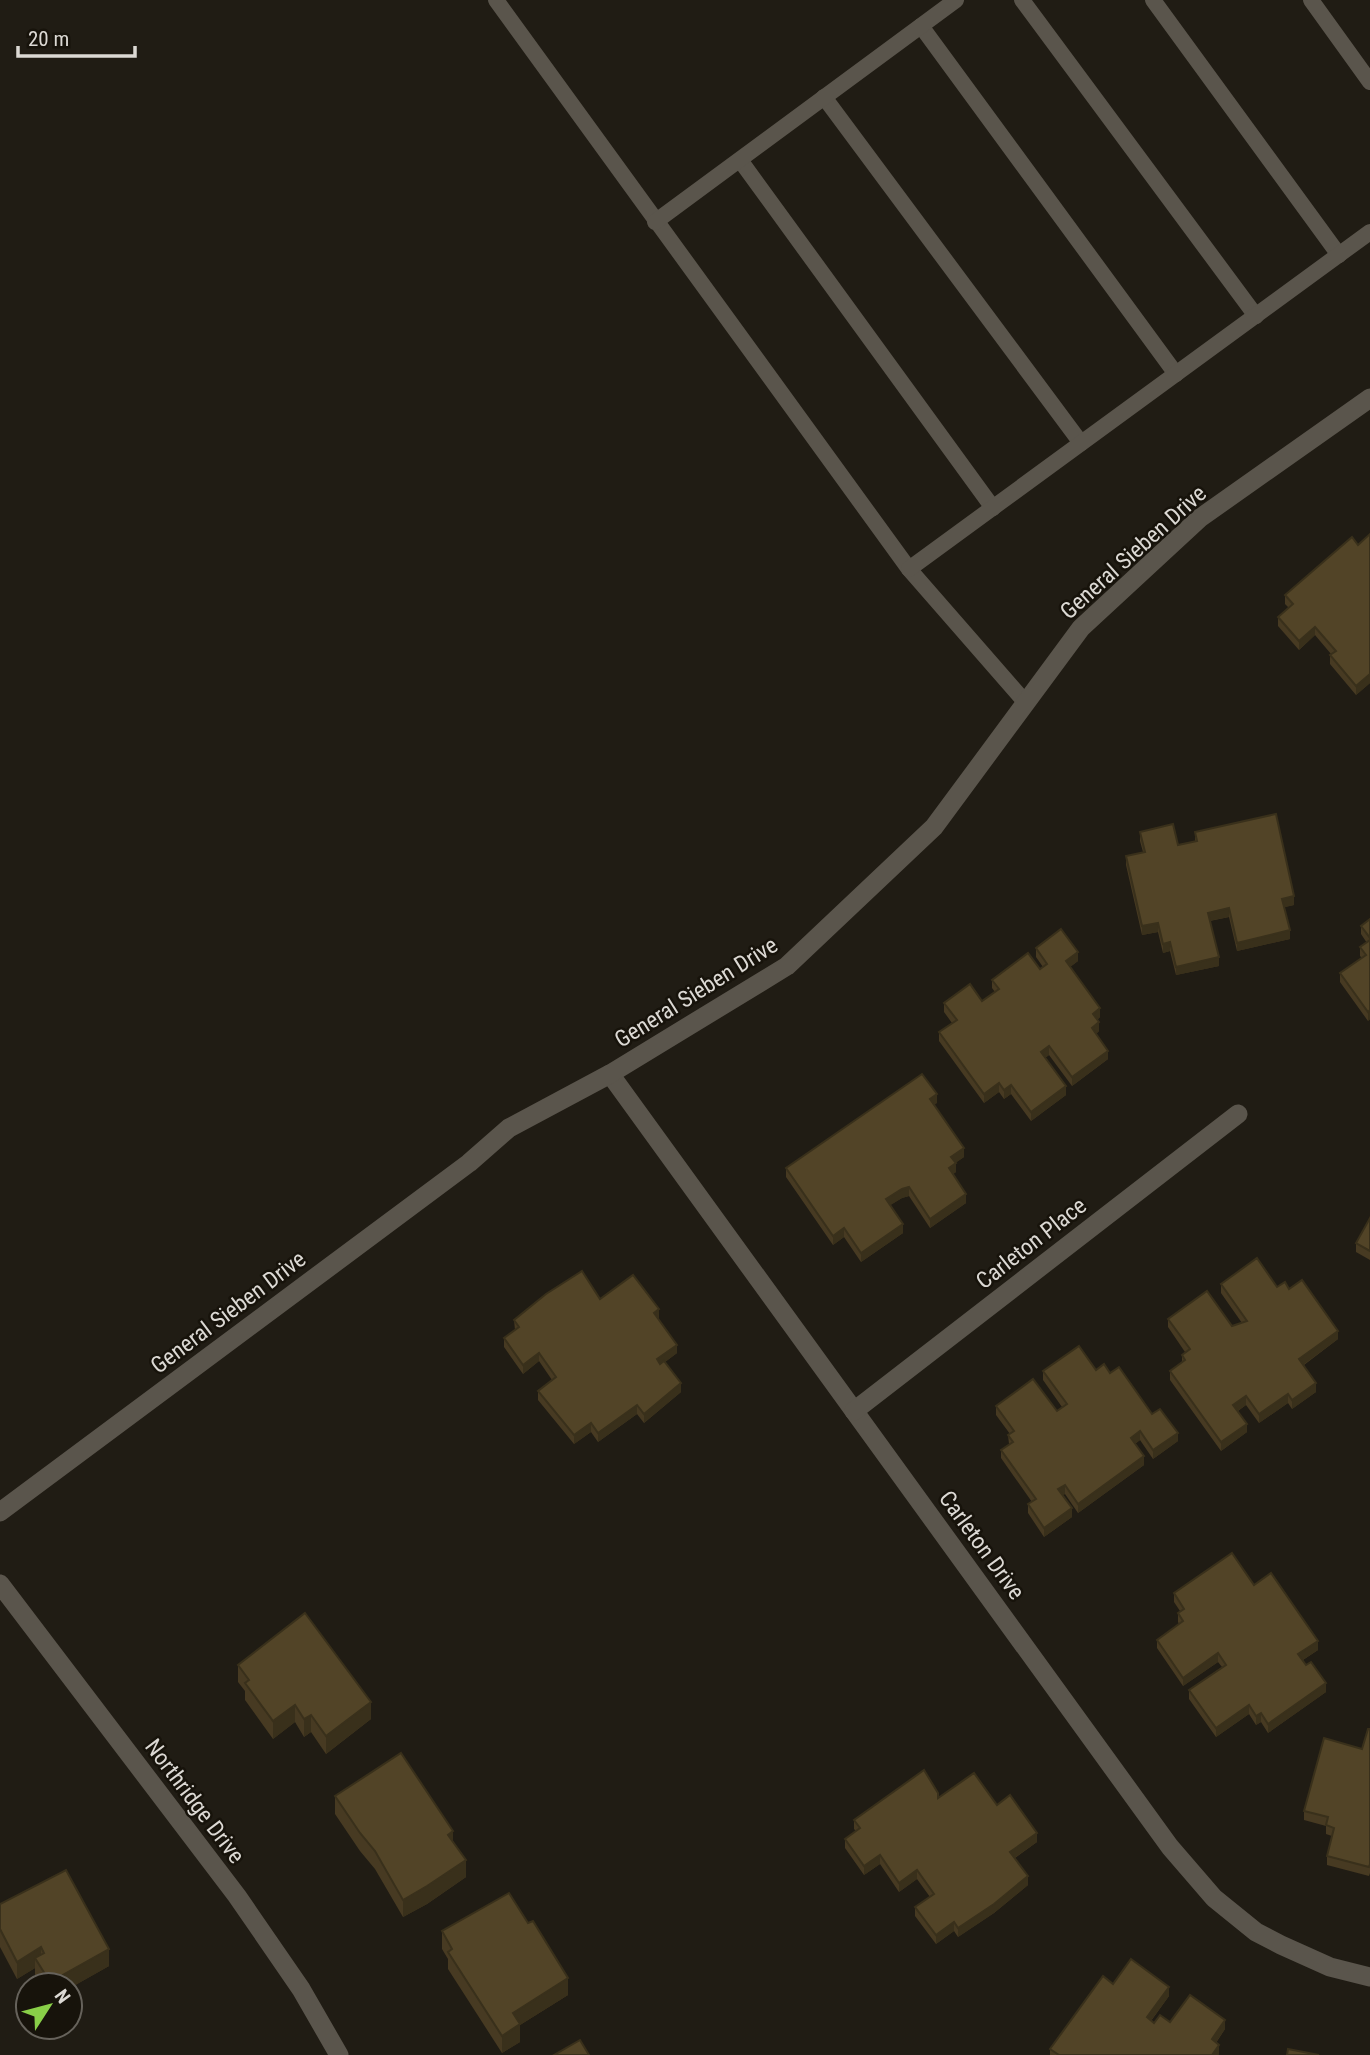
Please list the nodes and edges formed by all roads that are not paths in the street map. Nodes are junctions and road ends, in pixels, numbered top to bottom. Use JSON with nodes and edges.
{"nodes":[{"id":1,"x":496,"y":0,"type":"edge"},
{"id":2,"x":956,"y":0,"type":"edge"},
{"id":3,"x":1023,"y":0,"type":"edge"},
{"id":4,"x":1153,"y":0,"type":"edge"},
{"id":5,"x":1311,"y":0,"type":"edge"},
{"id":6,"x":921,"y":26,"type":"junction"},
{"id":7,"x":1370,"y":82,"type":"edge"},
{"id":8,"x":824,"y":97,"type":"junction"},
{"id":9,"x":740,"y":160,"type":"junction"},
{"id":10,"x":655,"y":222,"type":"junction"},
{"id":11,"x":1370,"y":232,"type":"edge"},
{"id":12,"x":1339,"y":255,"type":"junction"},
{"id":13,"x":1256,"y":316,"type":"junction"},
{"id":14,"x":1176,"y":374,"type":"junction"},
{"id":15,"x":1370,"y":398,"type":"edge"},
{"id":16,"x":1081,"y":443,"type":"junction"},
{"id":17,"x":993,"y":508,"type":"junction"},
{"id":18,"x":909,"y":569,"type":"junction"},
{"id":19,"x":1026,"y":703,"type":"junction"},
{"id":20,"x":610,"y":1074,"type":"junction"},
{"id":21,"x":1238,"y":1114,"type":"dead end"},
{"id":22,"x":854,"y":1411,"type":"junction"},
{"id":23,"x":0,"y":1512,"type":"edge"},
{"id":24,"x":0,"y":1584,"type":"edge"},
{"id":25,"x":1370,"y":1977,"type":"edge"},
{"id":26,"x":339,"y":2055,"type":"edge"}],
"edges":[{"from":1,"to":10,"type":"lane"},
{"from":2,"to":6,"type":"lane"},
{"from":3,"to":13,"type":"lane"},
{"from":4,"to":12,"type":"lane"},
{"from":5,"to":7,"type":"lane"},
{"from":6,"to":8,"type":"lane"},
{"from":6,"to":14,"type":"lane"},
{"from":8,"to":9,"type":"lane"},
{"from":8,"to":16,"type":"lane"},
{"from":9,"to":10,"type":"lane"},
{"from":9,"to":17,"type":"lane"},
{"from":10,"to":18,"type":"lane"},
{"from":11,"to":12,"type":"lane"},
{"from":12,"to":13,"type":"lane"},
{"from":13,"to":14,"type":"lane"},
{"from":14,"to":16,"type":"lane"},
{"from":15,"to":19,"type":"street","name":"General Sieben Drive"},
{"from":16,"to":17,"type":"lane"},
{"from":17,"to":18,"type":"lane"},
{"from":18,"to":19,"type":"lane"},
{"from":19,"to":20,"type":"street","name":"General Sieben Drive"},
{"from":20,"to":22,"type":"street","name":"Carleton Drive"},
{"from":20,"to":23,"type":"street","name":"General Sieben Drive"},
{"from":21,"to":22,"type":"street","name":"Carleton Place"},
{"from":22,"to":25,"type":"street","name":"Carleton Drive"},
{"from":24,"to":26,"type":"street","name":"Northridge Drive"}]}
